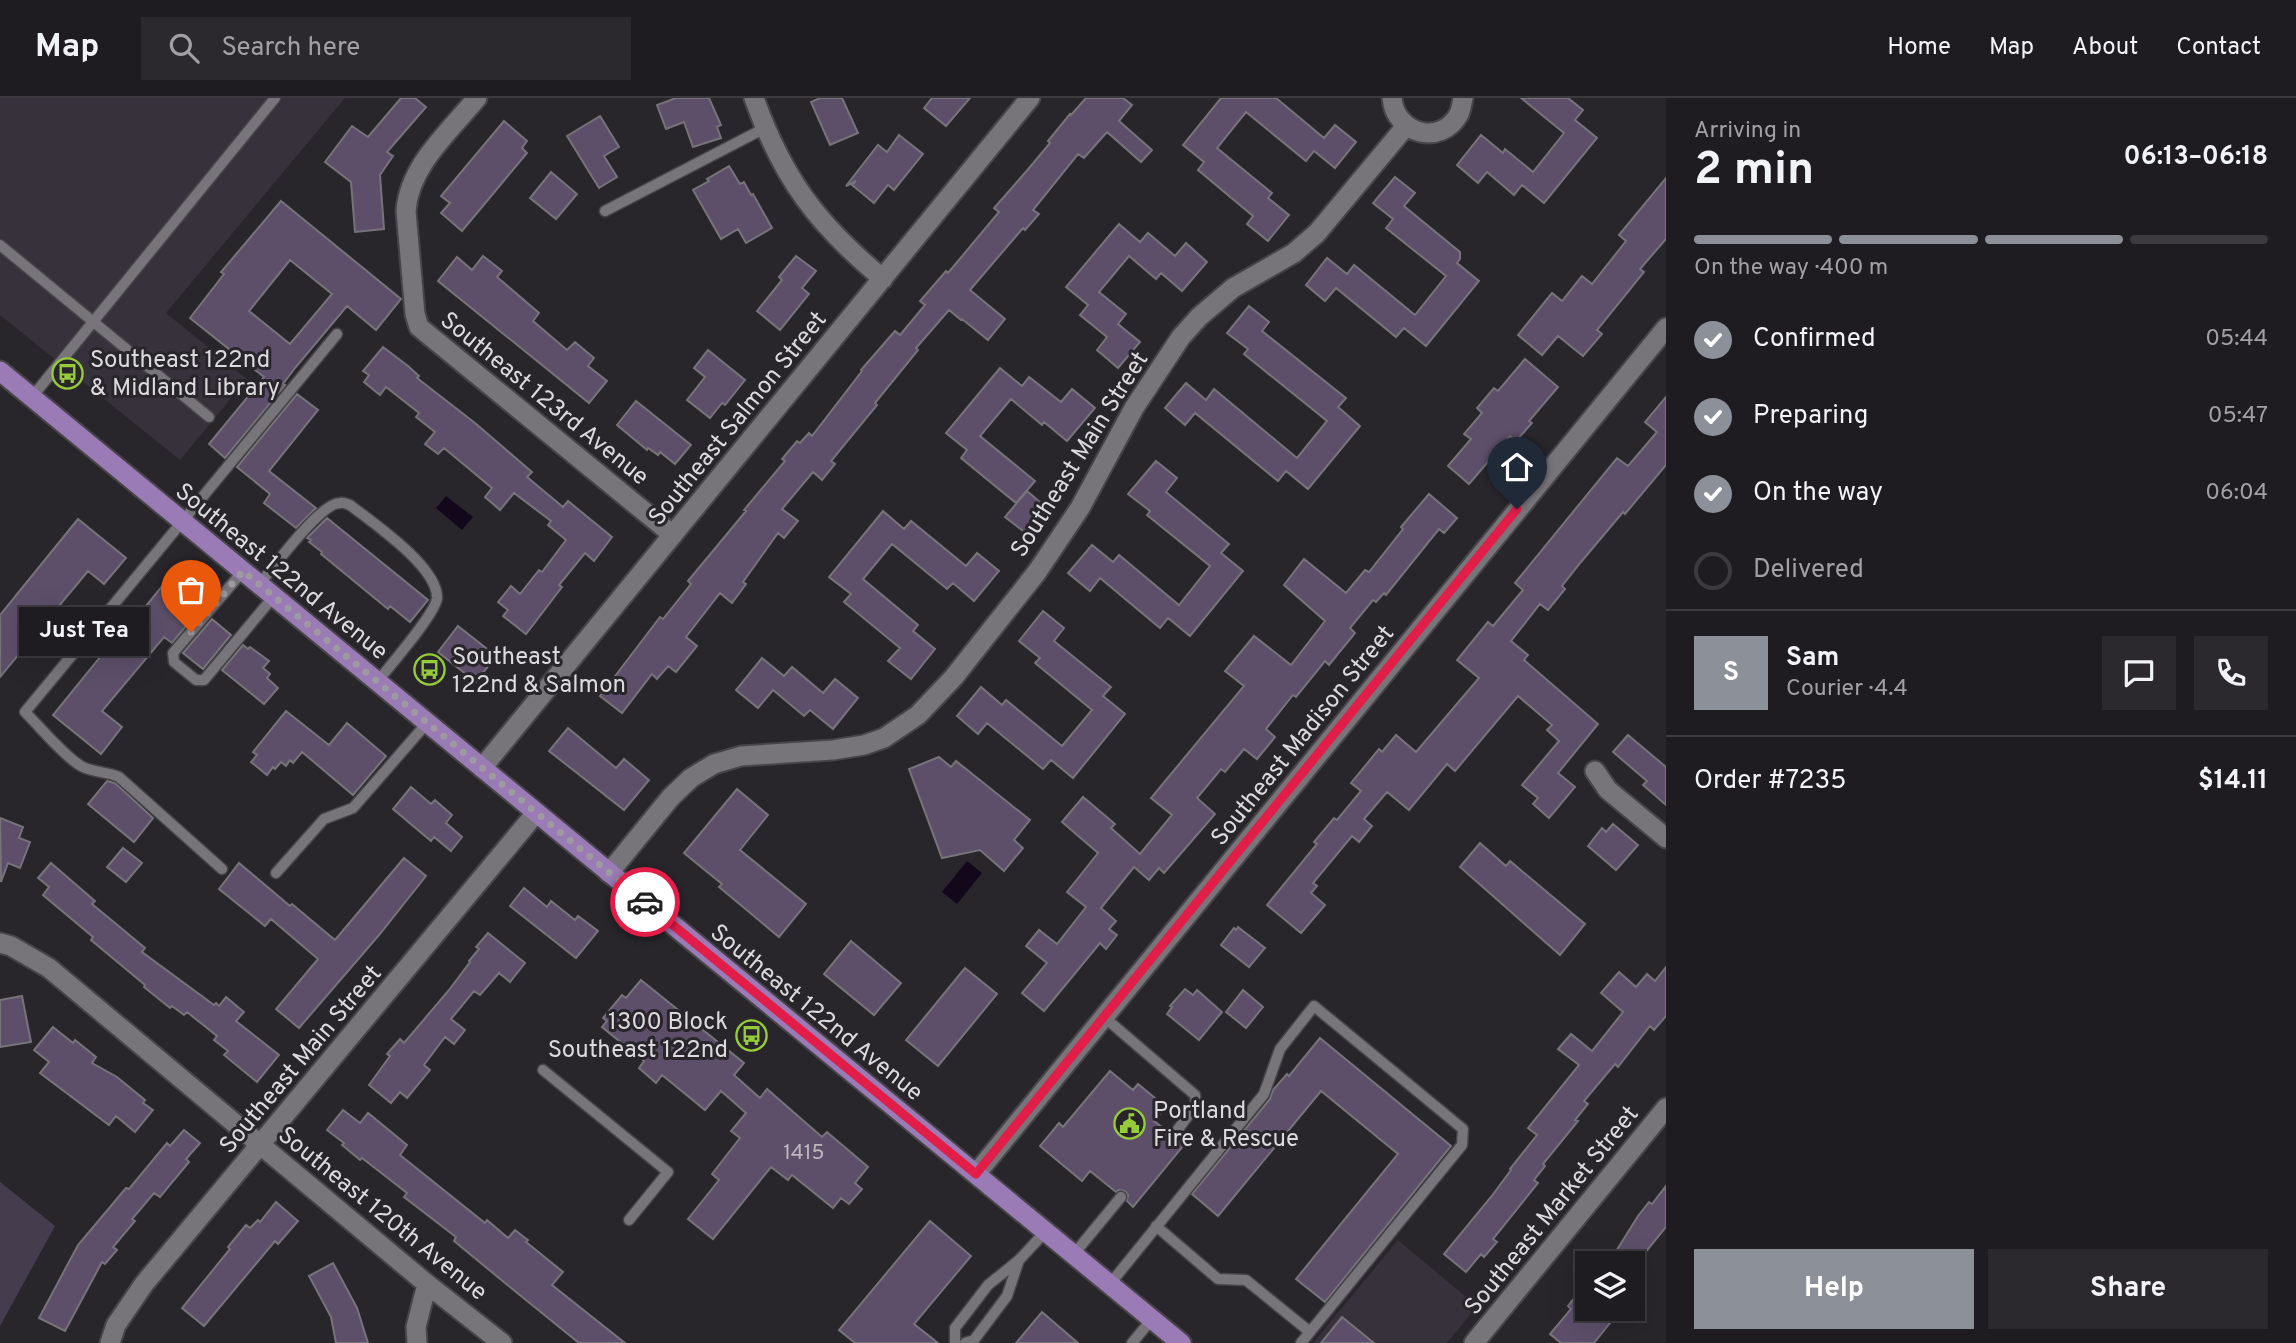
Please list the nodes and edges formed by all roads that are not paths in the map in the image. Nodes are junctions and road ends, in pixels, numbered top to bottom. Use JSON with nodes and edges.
{"nodes":[{"id":1,"x":275,"y":98,"type":"edge"},
{"id":2,"x":477,"y":98,"type":"edge"},
{"id":3,"x":754,"y":98,"type":"edge"},
{"id":4,"x":1030,"y":98,"type":"edge"},
{"id":5,"x":1392,"y":98,"type":"edge"},
{"id":6,"x":1463,"y":98,"type":"edge"},
{"id":7,"x":1406,"y":126,"type":"junction"},
{"id":8,"x":765,"y":128,"type":"junction"},
{"id":9,"x":605,"y":211,"type":"dead end"},
{"id":10,"x":0,"y":245,"type":"edge"},
{"id":11,"x":883,"y":279,"type":"junction"},
{"id":12,"x":94,"y":321,"type":"junction"},
{"id":13,"x":1666,"y":328,"type":"edge"},
{"id":14,"x":337,"y":334,"type":"dead end"},
{"id":15,"x":0,"y":371,"type":"edge"},
{"id":16,"x":32,"y":397,"type":"junction"},
{"id":17,"x":209,"y":417,"type":"dead end"},
{"id":18,"x":182,"y":521,"type":"junction"},
{"id":19,"x":673,"y":535,"type":"junction"},
{"id":20,"x":243,"y":571,"type":"junction"},
{"id":21,"x":267,"y":591,"type":"junction"},
{"id":22,"x":377,"y":682,"type":"junction"},
{"id":23,"x":427,"y":723,"type":"junction"},
{"id":24,"x":482,"y":768,"type":"junction"},
{"id":25,"x":1595,"y":771,"type":"dead end"},
{"id":26,"x":536,"y":813,"type":"junction"},
{"id":27,"x":1666,"y":838,"type":"edge"},
{"id":28,"x":222,"y":869,"type":"dead end"},
{"id":29,"x":276,"y":873,"type":"dead end"},
{"id":30,"x":609,"y":873,"type":"junction"},
{"id":31,"x":0,"y":943,"type":"edge"},
{"id":32,"x":1104,"y":1017,"type":"junction"},
{"id":33,"x":543,"y":1070,"type":"dead end"},
{"id":34,"x":1666,"y":1108,"type":"edge"},
{"id":35,"x":1172,"y":1136,"type":"dead end"},
{"id":36,"x":260,"y":1144,"type":"junction"},
{"id":37,"x":976,"y":1174,"type":"junction"},
{"id":38,"x":1121,"y":1197,"type":"dead end"},
{"id":39,"x":629,"y":1220,"type":"dead end"},
{"id":40,"x":1157,"y":1226,"type":"junction"},
{"id":41,"x":1046,"y":1231,"type":"junction"},
{"id":42,"x":1074,"y":1254,"type":"junction"},
{"id":43,"x":1019,"y":1260,"type":"junction"},
{"id":44,"x":427,"y":1284,"type":"junction"},
{"id":45,"x":1110,"y":1284,"type":"junction"},
{"id":46,"x":1152,"y":1319,"type":"junction"},
{"id":47,"x":1310,"y":1332,"type":"junction"},
{"id":48,"x":110,"y":1343,"type":"edge"},
{"id":49,"x":417,"y":1343,"type":"edge"},
{"id":50,"x":502,"y":1343,"type":"edge"},
{"id":51,"x":955,"y":1343,"type":"edge"},
{"id":52,"x":965,"y":1343,"type":"edge"},
{"id":53,"x":1132,"y":1343,"type":"edge"},
{"id":54,"x":1181,"y":1343,"type":"edge"},
{"id":55,"x":1301,"y":1343,"type":"edge"},
{"id":56,"x":1474,"y":1343,"type":"edge"}],
"edges":[{"from":1,"to":12,"type":"lane"},
{"from":2,"to":19,"type":"street","name":"Southeast 123rd Avenue"},
{"from":3,"to":8,"type":"street"},
{"from":4,"to":11,"type":"street","name":"Southeast Salmon Street"},
{"from":5,"to":7,"type":"street"},
{"from":6,"to":7,"type":"street"},
{"from":7,"to":30,"type":"street","name":"Southeast Main Street"},
{"from":8,"to":9,"type":"lane"},
{"from":8,"to":11,"type":"street"},
{"from":10,"to":12,"type":"lane"},
{"from":11,"to":19,"type":"street","name":"Southeast Salmon Street"},
{"from":12,"to":16,"type":"lane"},
{"from":12,"to":17,"type":"lane"},
{"from":13,"to":32,"type":"street","name":"Southeast Madison Street"},
{"from":14,"to":18,"type":"lane"},
{"from":15,"to":16,"type":"main road","name":"Southeast 122nd Avenue"},
{"from":16,"to":18,"type":"main road","name":"Southeast 122nd Avenue"},
{"from":18,"to":20,"type":"main road","name":"Southeast 122nd Avenue"},
{"from":18,"to":28,"type":"lane"},
{"from":19,"to":24,"type":"street","name":"Southeast Salmon Street"},
{"from":20,"to":21,"type":"main road","name":"Southeast 122nd Avenue"},
{"from":20,"to":21,"type":"lane"},
{"from":21,"to":22,"type":"main road","name":"Southeast 122nd Avenue"},
{"from":21,"to":22,"type":"lane"},
{"from":22,"to":23,"type":"main road","name":"Southeast 122nd Avenue"},
{"from":23,"to":24,"type":"main road","name":"Southeast 122nd Avenue"},
{"from":23,"to":29,"type":"lane"},
{"from":24,"to":26,"type":"main road","name":"Southeast 122nd Avenue"},
{"from":25,"to":27,"type":"street"},
{"from":26,"to":30,"type":"main road","name":"Southeast 122nd Avenue"},
{"from":26,"to":36,"type":"street","name":"Southeast Main Street"},
{"from":30,"to":37,"type":"main road","name":"Southeast 122nd Avenue"},
{"from":31,"to":36,"type":"street","name":"Southeast 120th Avenue"},
{"from":32,"to":35,"type":"lane"},
{"from":32,"to":37,"type":"street","name":"Southeast Madison Street"},
{"from":33,"to":39,"type":"lane"},
{"from":34,"to":56,"type":"street","name":"Southeast Market Street"},
{"from":36,"to":44,"type":"street","name":"Southeast 120th Avenue"},
{"from":36,"to":48,"type":"street","name":"Southeast Main Street"},
{"from":37,"to":41,"type":"main road","name":"Southeast 122nd Avenue"},
{"from":38,"to":42,"type":"lane"},
{"from":40,"to":45,"type":"lane"},
{"from":40,"to":47,"type":"lane"},
{"from":40,"to":47,"type":"lane"},
{"from":41,"to":42,"type":"main road","name":"Southeast 122nd Avenue"},
{"from":41,"to":43,"type":"lane"},
{"from":42,"to":45,"type":"main road","name":"Southeast 122nd Avenue"},
{"from":43,"to":51,"type":"lane"},
{"from":43,"to":52,"type":"lane"},
{"from":44,"to":49,"type":"street"},
{"from":44,"to":50,"type":"street","name":"Southeast 120th Avenue"},
{"from":45,"to":46,"type":"main road","name":"Southeast 122nd Avenue"},
{"from":46,"to":53,"type":"lane"},
{"from":46,"to":54,"type":"main road","name":"Southeast 122nd Avenue"},
{"from":47,"to":55,"type":"lane"}]}
